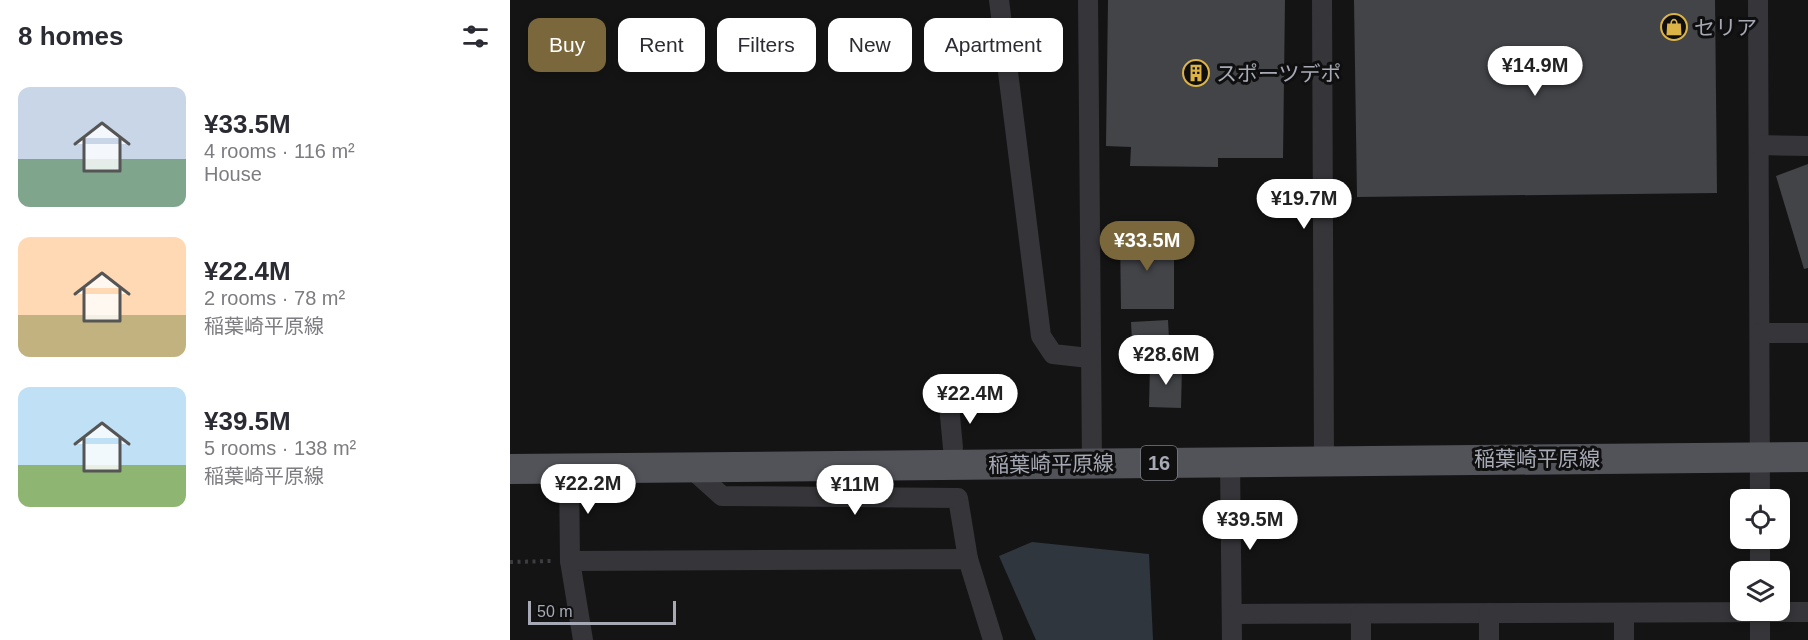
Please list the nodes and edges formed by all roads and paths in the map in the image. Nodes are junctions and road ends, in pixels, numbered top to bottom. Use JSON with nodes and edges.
{"nodes":[{"id":1,"x":999,"y":0,"type":"edge"},
{"id":2,"x":1088,"y":0,"type":"edge"},
{"id":3,"x":1322,"y":0,"type":"edge"},
{"id":4,"x":1758,"y":0,"type":"edge"},
{"id":5,"x":1760,"y":144,"type":"junction"},
{"id":6,"x":1808,"y":146,"type":"edge"},
{"id":7,"x":1760,"y":333,"type":"junction"},
{"id":8,"x":1808,"y":333,"type":"edge"},
{"id":9,"x":1089,"y":358,"type":"junction"},
{"id":10,"x":949,"y":405,"type":"dead end"},
{"id":11,"x":953,"y":448,"type":"dead end"},
{"id":12,"x":1760,"y":457,"type":"junction"},
{"id":13,"x":1808,"y":457,"type":"edge"},
{"id":14,"x":1324,"y":460,"type":"junction"},
{"id":15,"x":1230,"y":462,"type":"junction"},
{"id":16,"x":1092,"y":464,"type":"junction"},
{"id":17,"x":510,"y":469,"type":"edge"},
{"id":18,"x":569,"y":469,"type":"junction"},
{"id":19,"x":692,"y":469,"type":"junction"},
{"id":20,"x":1760,"y":489,"type":"edge"},
{"id":21,"x":968,"y":559,"type":"junction"},
{"id":22,"x":570,"y":561,"type":"junction"},
{"id":23,"x":510,"y":562,"type":"edge"},
{"id":24,"x":1730,"y":611,"type":"edge"},
{"id":25,"x":1790,"y":612,"type":"edge"},
{"id":26,"x":1808,"y":612,"type":"edge"},
{"id":27,"x":1489,"y":613,"type":"junction"},
{"id":28,"x":1624,"y":613,"type":"junction"},
{"id":29,"x":1232,"y":614,"type":"junction"},
{"id":30,"x":1361,"y":615,"type":"junction"},
{"id":31,"x":1760,"y":621,"type":"edge"},
{"id":32,"x":583,"y":640,"type":"edge"},
{"id":33,"x":993,"y":640,"type":"edge"},
{"id":34,"x":1232,"y":640,"type":"edge"},
{"id":35,"x":1361,"y":640,"type":"edge"},
{"id":36,"x":1489,"y":640,"type":"edge"},
{"id":37,"x":1624,"y":640,"type":"edge"},
{"id":38,"x":1760,"y":640,"type":"edge"}],
"edges":[{"from":1,"to":9,"type":"street"},
{"from":2,"to":9,"type":"street"},
{"from":3,"to":14,"type":"street"},
{"from":4,"to":5,"type":"street"},
{"from":5,"to":6,"type":"street"},
{"from":5,"to":7,"type":"street"},
{"from":7,"to":8,"type":"street"},
{"from":7,"to":12,"type":"street"},
{"from":9,"to":16,"type":"street"},
{"from":10,"to":11,"type":"street"},
{"from":12,"to":13,"type":"main road","name":"稲葉崎平原線","number":"16"},
{"from":12,"to":14,"type":"main road","name":"稲葉崎平原線","number":"16"},
{"from":12,"to":20,"type":"street"},
{"from":14,"to":15,"type":"main road","name":"稲葉崎平原線","number":"16"},
{"from":15,"to":16,"type":"main road","name":"稲葉崎平原線","number":"16"},
{"from":15,"to":29,"type":"street"},
{"from":16,"to":19,"type":"main road","name":"稲葉崎平原線","number":"16"},
{"from":17,"to":18,"type":"main road","name":"稲葉崎平原線","number":"16"},
{"from":18,"to":19,"type":"main road","name":"稲葉崎平原線","number":"16"},
{"from":18,"to":22,"type":"street"},
{"from":19,"to":21,"type":"street"},
{"from":21,"to":22,"type":"street"},
{"from":21,"to":33,"type":"street"},
{"from":22,"to":23,"type":"path"},
{"from":22,"to":32,"type":"street"},
{"from":24,"to":28,"type":"street"},
{"from":25,"to":26,"type":"street"},
{"from":27,"to":28,"type":"street"},
{"from":27,"to":30,"type":"street"},
{"from":27,"to":36,"type":"street"},
{"from":28,"to":37,"type":"street"},
{"from":29,"to":30,"type":"street"},
{"from":29,"to":34,"type":"street"},
{"from":30,"to":35,"type":"street"},
{"from":31,"to":38,"type":"street"}]}
